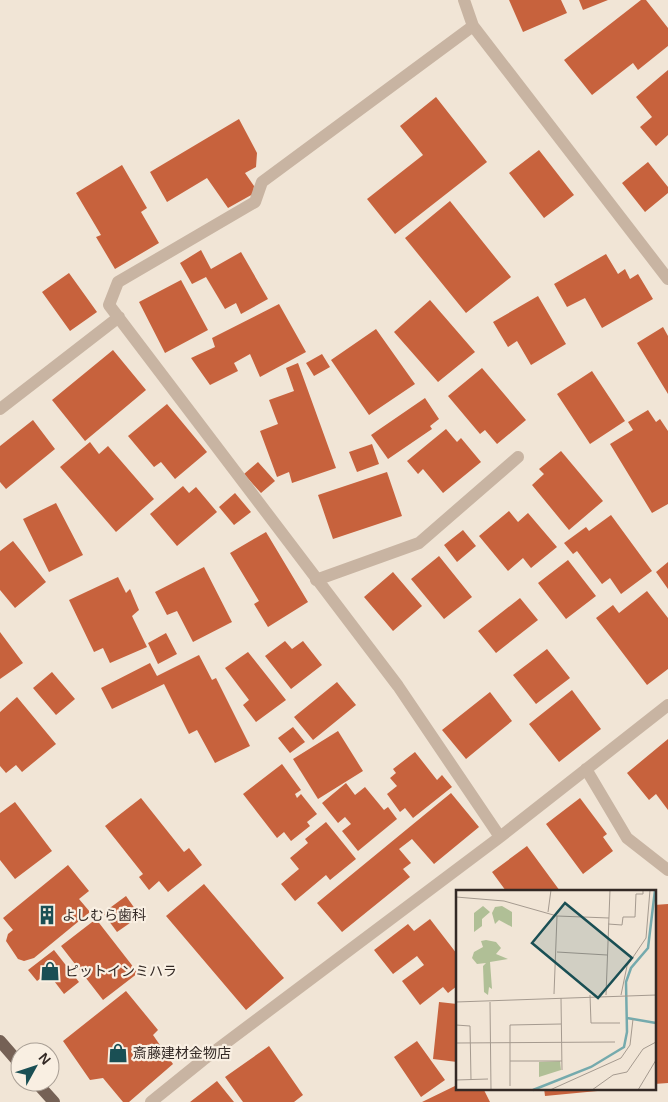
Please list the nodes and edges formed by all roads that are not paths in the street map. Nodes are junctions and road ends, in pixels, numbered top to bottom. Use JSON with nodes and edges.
{"nodes":[{"id":1,"x":464,"y":0,"type":"edge"},
{"id":2,"x":473,"y":26,"type":"junction"},
{"id":3,"x":668,"y":278,"type":"edge"},
{"id":4,"x":119,"y":317,"type":"junction"},
{"id":5,"x":0,"y":409,"type":"edge"},
{"id":6,"x":518,"y":456,"type":"dead end"},
{"id":7,"x":316,"y":580,"type":"junction"},
{"id":8,"x":668,"y":705,"type":"edge"},
{"id":9,"x":586,"y":769,"type":"junction"},
{"id":10,"x":500,"y":837,"type":"junction"},
{"id":11,"x":668,"y":870,"type":"edge"},
{"id":12,"x":0,"y":1041,"type":"edge"},
{"id":13,"x":10,"y":1052,"type":"edge"},
{"id":14,"x":45,"y":1092,"type":"edge"},
{"id":15,"x":54,"y":1102,"type":"edge"},
{"id":16,"x":151,"y":1102,"type":"edge"}],
"edges":[{"from":1,"to":2,"type":"street"},
{"from":2,"to":3,"type":"street"},
{"from":2,"to":4,"type":"street"},
{"from":4,"to":5,"type":"street"},
{"from":4,"to":7,"type":"street"},
{"from":6,"to":7,"type":"street"},
{"from":7,"to":10,"type":"street"},
{"from":8,"to":9,"type":"street"},
{"from":9,"to":10,"type":"street"},
{"from":9,"to":11,"type":"street"},
{"from":10,"to":16,"type":"street"},
{"from":12,"to":13,"type":"main road"},
{"from":14,"to":15,"type":"main road"}]}
